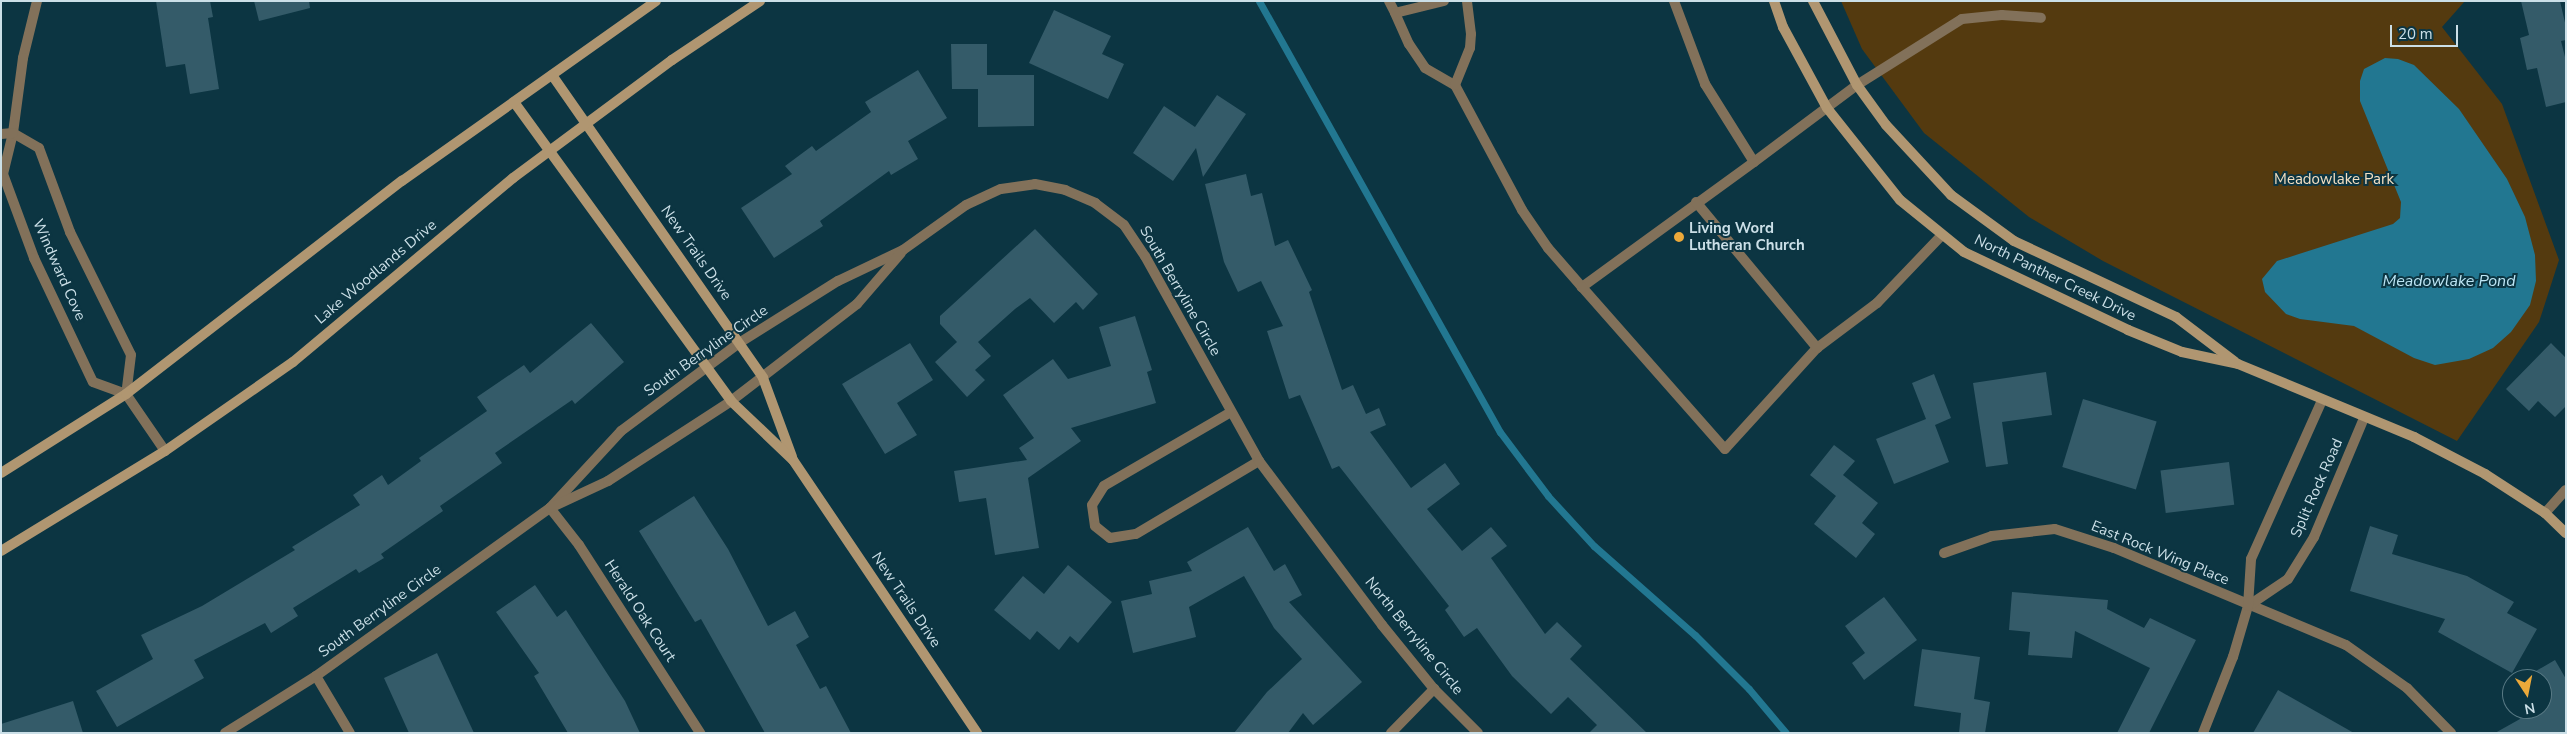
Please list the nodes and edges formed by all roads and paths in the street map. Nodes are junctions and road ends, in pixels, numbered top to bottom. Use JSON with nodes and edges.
{"nodes":[{"id":1,"x":37,"y":1,"type":"edge"},
{"id":2,"x":656,"y":1,"type":"edge"},
{"id":3,"x":760,"y":1,"type":"edge"},
{"id":4,"x":1389,"y":1,"type":"edge"},
{"id":5,"x":1444,"y":1,"type":"edge"},
{"id":6,"x":1467,"y":1,"type":"edge"},
{"id":7,"x":1674,"y":1,"type":"edge"},
{"id":8,"x":1774,"y":1,"type":"edge"},
{"id":9,"x":1813,"y":1,"type":"edge"},
{"id":10,"x":1395,"y":13,"type":"junction"},
{"id":11,"x":2041,"y":18,"type":"dead end"},
{"id":12,"x":552,"y":76,"type":"junction"},
{"id":13,"x":1455,"y":85,"type":"junction"},
{"id":14,"x":1857,"y":85,"type":"junction"},
{"id":15,"x":514,"y":102,"type":"junction"},
{"id":16,"x":1827,"y":108,"type":"junction"},
{"id":17,"x":589,"y":124,"type":"junction"},
{"id":18,"x":1,"y":134,"type":"edge"},
{"id":19,"x":13,"y":134,"type":"junction"},
{"id":20,"x":552,"y":151,"type":"junction"},
{"id":21,"x":1754,"y":162,"type":"junction"},
{"id":22,"x":1696,"y":202,"type":"junction"},
{"id":23,"x":1941,"y":236,"type":"junction"},
{"id":24,"x":903,"y":250,"type":"junction"},
{"id":25,"x":1582,"y":287,"type":"junction"},
{"id":26,"x":739,"y":343,"type":"junction"},
{"id":27,"x":1817,"y":348,"type":"junction"},
{"id":28,"x":2238,"y":364,"type":"junction"},
{"id":29,"x":706,"y":367,"type":"junction"},
{"id":30,"x":762,"y":378,"type":"junction"},
{"id":31,"x":126,"y":394,"type":"junction"},
{"id":32,"x":2322,"y":400,"type":"junction"},
{"id":33,"x":731,"y":401,"type":"junction"},
{"id":34,"x":1231,"y":412,"type":"junction"},
{"id":35,"x":2364,"y":418,"type":"junction"},
{"id":36,"x":165,"y":452,"type":"junction"},
{"id":37,"x":793,"y":460,"type":"junction"},
{"id":38,"x":1259,"y":461,"type":"junction"},
{"id":39,"x":1,"y":473,"type":"edge"},
{"id":40,"x":2566,"y":490,"type":"edge"},
{"id":41,"x":550,"y":508,"type":"junction"},
{"id":42,"x":2545,"y":513,"type":"junction"},
{"id":43,"x":2566,"y":533,"type":"edge"},
{"id":44,"x":1,"y":550,"type":"edge"},
{"id":45,"x":1944,"y":553,"type":"dead end"},
{"id":46,"x":1330,"y":556,"type":"joint"},
{"id":47,"x":2248,"y":606,"type":"junction"},
{"id":48,"x":316,"y":676,"type":"junction"},
{"id":49,"x":1434,"y":688,"type":"junction"},
{"id":50,"x":1474,"y":731,"type":"edge"},
{"id":51,"x":225,"y":733,"type":"edge"},
{"id":52,"x":350,"y":733,"type":"edge"},
{"id":53,"x":700,"y":733,"type":"edge"},
{"id":54,"x":977,"y":733,"type":"edge"},
{"id":55,"x":1390,"y":733,"type":"edge"},
{"id":56,"x":2203,"y":733,"type":"edge"},
{"id":57,"x":2451,"y":733,"type":"edge"}],
"edges":[{"from":1,"to":19,"type":"street","name":"Windward Cove"},
{"from":2,"to":12,"type":"street"},
{"from":3,"to":17,"type":"street","name":"Lake Woodlands Drive"},
{"from":4,"to":10,"type":"street"},
{"from":5,"to":10,"type":"street"},
{"from":6,"to":13,"type":"street"},
{"from":7,"to":21,"type":"street"},
{"from":8,"to":16,"type":"street","name":"North Panther Creek Drive"},
{"from":9,"to":14,"type":"street","name":"North Panther Creek Drive"},
{"from":10,"to":13,"type":"street"},
{"from":11,"to":14,"type":"street"},
{"from":12,"to":15,"type":"street"},
{"from":12,"to":17,"type":"street","name":"New Trails Drive"},
{"from":13,"to":25,"type":"street"},
{"from":14,"to":16,"type":"street"},
{"from":14,"to":28,"type":"street","name":"North Panther Creek Drive"},
{"from":15,"to":20,"type":"street","name":"New Trails Drive"},
{"from":15,"to":31,"type":"street"},
{"from":16,"to":21,"type":"street"},
{"from":16,"to":23,"type":"street","name":"North Panther Creek Drive"},
{"from":17,"to":20,"type":"street","name":"Lake Woodlands Drive"},
{"from":17,"to":26,"type":"street","name":"New Trails Drive"},
{"from":18,"to":19,"type":"street"},
{"from":19,"to":31,"type":"street","name":"Windward Cove"},
{"from":19,"to":31,"type":"street","name":"Windward Cove"},
{"from":20,"to":29,"type":"street","name":"New Trails Drive"},
{"from":20,"to":36,"type":"street","name":"Lake Woodlands Drive"},
{"from":21,"to":22,"type":"street"},
{"from":22,"to":25,"type":"street"},
{"from":22,"to":27,"type":"street"},
{"from":23,"to":27,"type":"street"},
{"from":23,"to":28,"type":"street","name":"North Panther Creek Drive"},
{"from":24,"to":26,"type":"street","name":"South Berryline Circle"},
{"from":24,"to":30,"type":"street","name":"South Berryline Circle"},
{"from":24,"to":34,"type":"street","name":"South Berryline Circle"},
{"from":25,"to":27,"type":"street"},
{"from":26,"to":29,"type":"street","name":"South Berryline Circle"},
{"from":26,"to":30,"type":"street","name":"New Trails Drive"},
{"from":28,"to":32,"type":"street","name":"North Panther Creek Drive"},
{"from":29,"to":33,"type":"street","name":"New Trails Drive"},
{"from":29,"to":41,"type":"street","name":"South Berryline Circle"},
{"from":30,"to":33,"type":"street","name":"South Berryline Circle"},
{"from":30,"to":37,"type":"street","name":"New Trails Drive"},
{"from":31,"to":36,"type":"street"},
{"from":31,"to":39,"type":"street"},
{"from":32,"to":35,"type":"street","name":"North Panther Creek Drive"},
{"from":32,"to":47,"type":"street","name":"Split Rock Road"},
{"from":33,"to":37,"type":"street","name":"New Trails Drive"},
{"from":33,"to":41,"type":"street","name":"South Berryline Circle"},
{"from":34,"to":38,"type":"street","name":"South Berryline Circle"},
{"from":34,"to":38,"type":"street"},
{"from":35,"to":42,"type":"street","name":"North Panther Creek Drive"},
{"from":35,"to":47,"type":"street","name":"Split Rock Road"},
{"from":36,"to":44,"type":"street","name":"Lake Woodlands Drive"},
{"from":37,"to":54,"type":"street","name":"New Trails Drive"},
{"from":38,"to":46,"type":"street","name":"South Berryline Circle"},
{"from":40,"to":42,"type":"street"},
{"from":41,"to":48,"type":"street","name":"South Berryline Circle"},
{"from":41,"to":53,"type":"street","name":"Herald Oak Court"},
{"from":42,"to":43,"type":"street","name":"North Panther Creek Drive"},
{"from":45,"to":47,"type":"street","name":"East Rock Wing Place"},
{"from":46,"to":49,"type":"street","name":"North Berryline Circle"},
{"from":47,"to":56,"type":"street","name":"Split Rock Road"},
{"from":47,"to":57,"type":"street","name":"East Rock Wing Place"},
{"from":48,"to":51,"type":"street","name":"South Berryline Circle"},
{"from":48,"to":52,"type":"street"},
{"from":49,"to":50,"type":"street","name":"North Berryline Circle"},
{"from":49,"to":55,"type":"street"}]}
